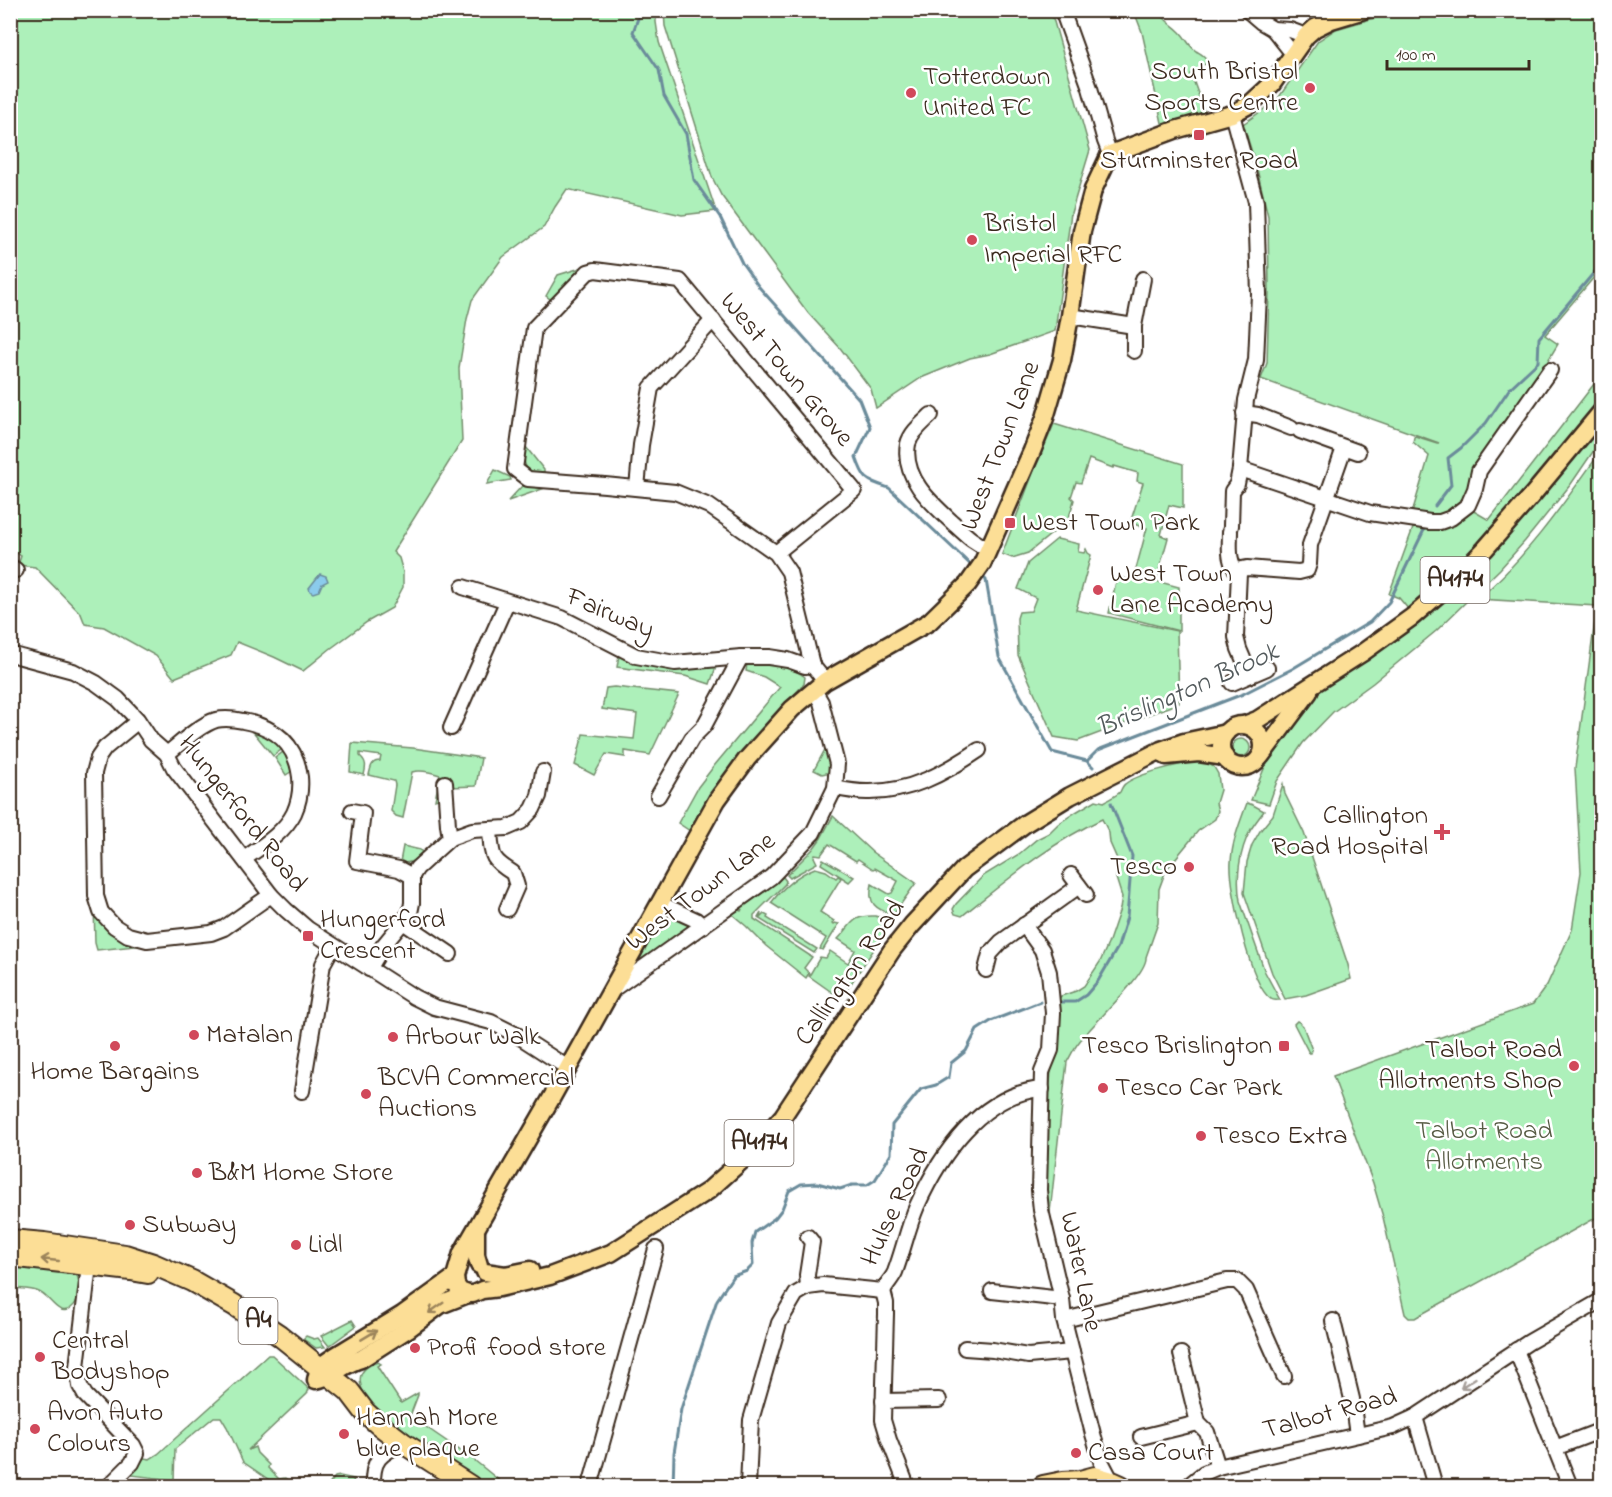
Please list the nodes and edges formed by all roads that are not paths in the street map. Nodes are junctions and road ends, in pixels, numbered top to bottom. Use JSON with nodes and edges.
{"nodes":[{"id":1,"x":1062,"y":10,"type":"edge"},
{"id":2,"x":1247,"y":10,"type":"edge"},
{"id":3,"x":1364,"y":10,"type":"edge"},
{"id":4,"x":1273,"y":29,"type":"junction"},
{"id":5,"x":1306,"y":36,"type":"junction"},
{"id":6,"x":1293,"y":54,"type":"junction"},
{"id":7,"x":1232,"y":114,"type":"junction"},
{"id":8,"x":1110,"y":154,"type":"junction"},
{"id":9,"x":1143,"y":279,"type":"dead end"},
{"id":10,"x":1070,"y":316,"type":"junction"},
{"id":11,"x":713,"y":320,"type":"junction"},
{"id":12,"x":1134,"y":326,"type":"junction"},
{"id":13,"x":1134,"y":351,"type":"dead end"},
{"id":14,"x":1550,"y":370,"type":"dead end"},
{"id":15,"x":1602,"y":411,"type":"edge"},
{"id":16,"x":1244,"y":413,"type":"junction"},
{"id":17,"x":931,"y":415,"type":"dead end"},
{"id":18,"x":1344,"y":447,"type":"junction"},
{"id":19,"x":1358,"y":452,"type":"dead end"},
{"id":20,"x":1240,"y":469,"type":"junction"},
{"id":21,"x":637,"y":488,"type":"junction"},
{"id":22,"x":1325,"y":499,"type":"junction"},
{"id":23,"x":776,"y":553,"type":"junction"},
{"id":24,"x":985,"y":557,"type":"junction"},
{"id":25,"x":1239,"y":573,"type":"junction"},
{"id":26,"x":463,"y":587,"type":"dead end"},
{"id":27,"x":507,"y":602,"type":"junction"},
{"id":28,"x":10,"y":654,"type":"edge"},
{"id":29,"x":741,"y":657,"type":"junction"},
{"id":30,"x":812,"y":665,"type":"junction"},
{"id":31,"x":1267,"y":668,"type":"dead end"},
{"id":32,"x":1250,"y":675,"type":"junction"},
{"id":33,"x":1324,"y":676,"type":"junction"},
{"id":34,"x":1232,"y":683,"type":"dead end"},
{"id":35,"x":820,"y":686,"type":"junction"},
{"id":36,"x":138,"y":721,"type":"junction"},
{"id":37,"x":1244,"y":725,"type":"junction"},
{"id":38,"x":451,"y":728,"type":"dead end"},
{"id":39,"x":1226,"y":733,"type":"junction"},
{"id":40,"x":980,"y":750,"type":"dead end"},
{"id":41,"x":167,"y":754,"type":"junction"},
{"id":42,"x":1225,"y":757,"type":"junction"},
{"id":43,"x":1260,"y":757,"type":"junction"},
{"id":44,"x":1135,"y":764,"type":"junction"},
{"id":45,"x":543,"y":772,"type":"dead end"},
{"id":46,"x":446,"y":783,"type":"dead end"},
{"id":47,"x":835,"y":788,"type":"junction"},
{"id":48,"x":658,"y":796,"type":"dead end"},
{"id":49,"x":352,"y":811,"type":"dead end"},
{"id":50,"x":490,"y":830,"type":"junction"},
{"id":51,"x":450,"y":838,"type":"junction"},
{"id":52,"x":244,"y":859,"type":"junction"},
{"id":53,"x":412,"y":876,"type":"junction"},
{"id":54,"x":1079,"y":885,"type":"dead end"},
{"id":55,"x":271,"y":895,"type":"junction"},
{"id":56,"x":659,"y":903,"type":"junction"},
{"id":57,"x":507,"y":909,"type":"dead end"},
{"id":58,"x":403,"y":922,"type":"junction"},
{"id":59,"x":1024,"y":925,"type":"junction"},
{"id":60,"x":703,"y":926,"type":"junction"},
{"id":61,"x":333,"y":946,"type":"junction"},
{"id":62,"x":450,"y":954,"type":"dead end"},
{"id":63,"x":369,"y":969,"type":"junction"},
{"id":64,"x":986,"y":970,"type":"dead end"},
{"id":65,"x":610,"y":991,"type":"junction"},
{"id":66,"x":568,"y":1068,"type":"junction"},
{"id":67,"x":1042,"y":1089,"type":"junction"},
{"id":68,"x":302,"y":1091,"type":"dead end"},
{"id":69,"x":476,"y":1231,"type":"junction"},
{"id":70,"x":808,"y":1237,"type":"dead end"},
{"id":71,"x":631,"y":1239,"type":"junction"},
{"id":72,"x":10,"y":1240,"type":"edge"},
{"id":73,"x":656,"y":1249,"type":"dead end"},
{"id":74,"x":10,"y":1256,"type":"edge"},
{"id":75,"x":88,"y":1265,"type":"junction"},
{"id":76,"x":482,"y":1268,"type":"junction"},
{"id":77,"x":456,"y":1272,"type":"junction"},
{"id":78,"x":808,"y":1287,"type":"junction"},
{"id":79,"x":883,"y":1291,"type":"junction"},
{"id":80,"x":992,"y":1291,"type":"dead end"},
{"id":81,"x":475,"y":1292,"type":"junction"},
{"id":82,"x":1062,"y":1299,"type":"junction"},
{"id":83,"x":1602,"y":1300,"type":"edge"},
{"id":84,"x":1064,"y":1320,"type":"junction"},
{"id":85,"x":1333,"y":1321,"type":"dead end"},
{"id":86,"x":965,"y":1348,"type":"dead end"},
{"id":87,"x":1516,"y":1350,"type":"junction"},
{"id":88,"x":1072,"y":1352,"type":"junction"},
{"id":89,"x":1181,"y":1354,"type":"dead end"},
{"id":90,"x":361,"y":1359,"type":"junction"},
{"id":91,"x":322,"y":1374,"type":"junction"},
{"id":92,"x":1284,"y":1376,"type":"dead end"},
{"id":93,"x":349,"y":1391,"type":"junction"},
{"id":94,"x":939,"y":1400,"type":"dead end"},
{"id":95,"x":883,"y":1401,"type":"junction"},
{"id":96,"x":365,"y":1412,"type":"junction"},
{"id":97,"x":1411,"y":1419,"type":"junction"},
{"id":98,"x":1198,"y":1423,"type":"junction"},
{"id":99,"x":1602,"y":1430,"type":"edge"},
{"id":100,"x":1357,"y":1436,"type":"junction"},
{"id":101,"x":1141,"y":1437,"type":"dead end"},
{"id":102,"x":403,"y":1443,"type":"junction"},
{"id":103,"x":1555,"y":1448,"type":"junction"},
{"id":104,"x":1218,"y":1467,"type":"junction"},
{"id":105,"x":1101,"y":1480,"type":"edge"},
{"id":106,"x":372,"y":1483,"type":"edge"},
{"id":107,"x":109,"y":1486,"type":"edge"},
{"id":108,"x":470,"y":1486,"type":"edge"},
{"id":109,"x":590,"y":1486,"type":"edge"},
{"id":110,"x":748,"y":1486,"type":"edge"},
{"id":111,"x":908,"y":1486,"type":"edge"},
{"id":112,"x":1043,"y":1486,"type":"edge"},
{"id":113,"x":1188,"y":1486,"type":"edge"},
{"id":114,"x":1435,"y":1486,"type":"edge"},
{"id":115,"x":1570,"y":1486,"type":"edge"}],
"edges":[{"from":1,"to":8,"type":"street"},
{"from":2,"to":4,"type":"street"},
{"from":3,"to":5,"type":"main road"},
{"from":4,"to":5,"type":"street"},
{"from":4,"to":6,"type":"street"},
{"from":5,"to":6,"type":"main road"},
{"from":6,"to":7,"type":"main road"},
{"from":7,"to":8,"type":"main road"},
{"from":7,"to":16,"type":"street"},
{"from":8,"to":10,"type":"main road","name":"West Town Lane"},
{"from":9,"to":12,"type":"street"},
{"from":10,"to":12,"type":"street"},
{"from":10,"to":24,"type":"main road","name":"West Town Lane"},
{"from":11,"to":21,"type":"street"},
{"from":11,"to":21,"type":"street","name":"West Town Grove"},
{"from":11,"to":23,"type":"street","name":"West Town Grove"},
{"from":12,"to":13,"type":"street"},
{"from":14,"to":22,"type":"street"},
{"from":15,"to":33,"type":"main road","number":"A4174"},
{"from":16,"to":18,"type":"street"},
{"from":16,"to":20,"type":"street"},
{"from":17,"to":24,"type":"street"},
{"from":18,"to":19,"type":"street"},
{"from":18,"to":22,"type":"street"},
{"from":20,"to":22,"type":"street"},
{"from":20,"to":25,"type":"street"},
{"from":21,"to":23,"type":"street"},
{"from":22,"to":25,"type":"street"},
{"from":23,"to":30,"type":"street"},
{"from":24,"to":35,"type":"main road","name":"West Town Lane"},
{"from":25,"to":32,"type":"street"},
{"from":26,"to":27,"type":"street","name":"Fairway"},
{"from":27,"to":29,"type":"street","name":"Fairway"},
{"from":27,"to":38,"type":"street"},
{"from":28,"to":36,"type":"street","name":"Hungerford Road"},
{"from":29,"to":30,"type":"street","name":"Fairway"},
{"from":29,"to":48,"type":"street"},
{"from":30,"to":35,"type":"street"},
{"from":31,"to":32,"type":"street"},
{"from":32,"to":34,"type":"street"},
{"from":33,"to":37,"type":"main road","number":"A4174"},
{"from":33,"to":43,"type":"main road","number":"A4174"},
{"from":35,"to":47,"type":"street","name":"West Town Lane"},
{"from":35,"to":56,"type":"main road","name":"West Town Lane"},
{"from":36,"to":41,"type":"street","name":"Hungerford Road"},
{"from":36,"to":55,"type":"street"},
{"from":37,"to":39,"type":"main road","number":"A4174"},
{"from":37,"to":43,"type":"main road"},
{"from":39,"to":42,"type":"main road"},
{"from":39,"to":44,"type":"main road","name":"Callington Road","number":"A4174"},
{"from":40,"to":47,"type":"street"},
{"from":41,"to":52,"type":"street","name":"Hungerford Road"},
{"from":41,"to":52,"type":"street"},
{"from":42,"to":43,"type":"main road","number":"A4174"},
{"from":42,"to":44,"type":"main road","name":"Callington Road","number":"A4174"},
{"from":44,"to":71,"type":"main road","name":"Callington Road","number":"A4174"},
{"from":45,"to":50,"type":"street"},
{"from":46,"to":51,"type":"street"},
{"from":47,"to":60,"type":"street","name":"West Town Lane"},
{"from":49,"to":53,"type":"street"},
{"from":50,"to":51,"type":"street"},
{"from":50,"to":57,"type":"street"},
{"from":51,"to":53,"type":"street"},
{"from":52,"to":55,"type":"street","name":"Hungerford Road"},
{"from":53,"to":58,"type":"street"},
{"from":54,"to":59,"type":"street"},
{"from":55,"to":61,"type":"street","name":"Hungerford Road"},
{"from":56,"to":60,"type":"street"},
{"from":56,"to":65,"type":"main road","name":"West Town Lane"},
{"from":58,"to":62,"type":"street"},
{"from":58,"to":63,"type":"street"},
{"from":59,"to":64,"type":"street"},
{"from":59,"to":67,"type":"street","name":"Water Lane"},
{"from":60,"to":65,"type":"street","name":"West Town Lane"},
{"from":61,"to":63,"type":"street","name":"Hungerford Road"},
{"from":61,"to":68,"type":"street"},
{"from":63,"to":66,"type":"street","name":"Hungerford Road"},
{"from":65,"to":66,"type":"main road","name":"West Town Lane"},
{"from":66,"to":69,"type":"main road","name":"West Town Lane"},
{"from":67,"to":79,"type":"street","name":"Hulse Road"},
{"from":67,"to":82,"type":"street","name":"Water Lane"},
{"from":69,"to":76,"type":"main road"},
{"from":69,"to":77,"type":"main road","name":"West Town Lane"},
{"from":70,"to":78,"type":"street"},
{"from":71,"to":76,"type":"main road","number":"A4174"},
{"from":71,"to":81,"type":"main road","number":"A4174"},
{"from":72,"to":91,"type":"highway","number":"A4"},
{"from":73,"to":109,"type":"street"},
{"from":75,"to":74,"type":"highway","number":"A4","one_way":true},
{"from":75,"to":91,"type":"highway","number":"A4"},
{"from":75,"to":107,"type":"street"},
{"from":76,"to":77,"type":"main road","number":"A4174"},
{"from":76,"to":81,"type":"main road"},
{"from":77,"to":81,"type":"main road"},
{"from":91,"to":77,"type":"main road","name":"West Town Lane","one_way":true},
{"from":78,"to":79,"type":"street"},
{"from":78,"to":110,"type":"street"},
{"from":79,"to":95,"type":"street"},
{"from":80,"to":82,"type":"street"},
{"from":81,"to":90,"type":"main road","number":"A4174","one_way":true},
{"from":82,"to":84,"type":"street","name":"Water Lane"},
{"from":83,"to":87,"type":"street","name":"Talbot Road"},
{"from":84,"to":88,"type":"street","name":"Water Lane"},
{"from":84,"to":92,"type":"street"},
{"from":85,"to":100,"type":"street"},
{"from":86,"to":88,"type":"street"},
{"from":87,"to":97,"type":"street","name":"Talbot Road","one_way":true},
{"from":87,"to":103,"type":"street"},
{"from":88,"to":105,"type":"street","name":"Water Lane"},
{"from":89,"to":98,"type":"street"},
{"from":90,"to":91,"type":"main road","number":"A4174"},
{"from":90,"to":93,"type":"main road"},
{"from":91,"to":93,"type":"highway","number":"A4"},
{"from":91,"to":96,"type":"highway","number":"A4"},
{"from":93,"to":96,"type":"highway","number":"A4"},
{"from":94,"to":95,"type":"street"},
{"from":95,"to":111,"type":"street"},
{"from":96,"to":102,"type":"highway","number":"A4"},
{"from":97,"to":100,"type":"street","name":"Talbot Road"},
{"from":97,"to":114,"type":"street"},
{"from":98,"to":101,"type":"street"},
{"from":98,"to":104,"type":"street"},
{"from":99,"to":103,"type":"street"},
{"from":100,"to":104,"type":"street","name":"Talbot Road"},
{"from":102,"to":106,"type":"street"},
{"from":102,"to":108,"type":"highway","number":"A4"},
{"from":103,"to":115,"type":"street"},
{"from":104,"to":113,"type":"street","name":"Talbot Road"},
{"from":105,"to":112,"type":"highway"}]}
